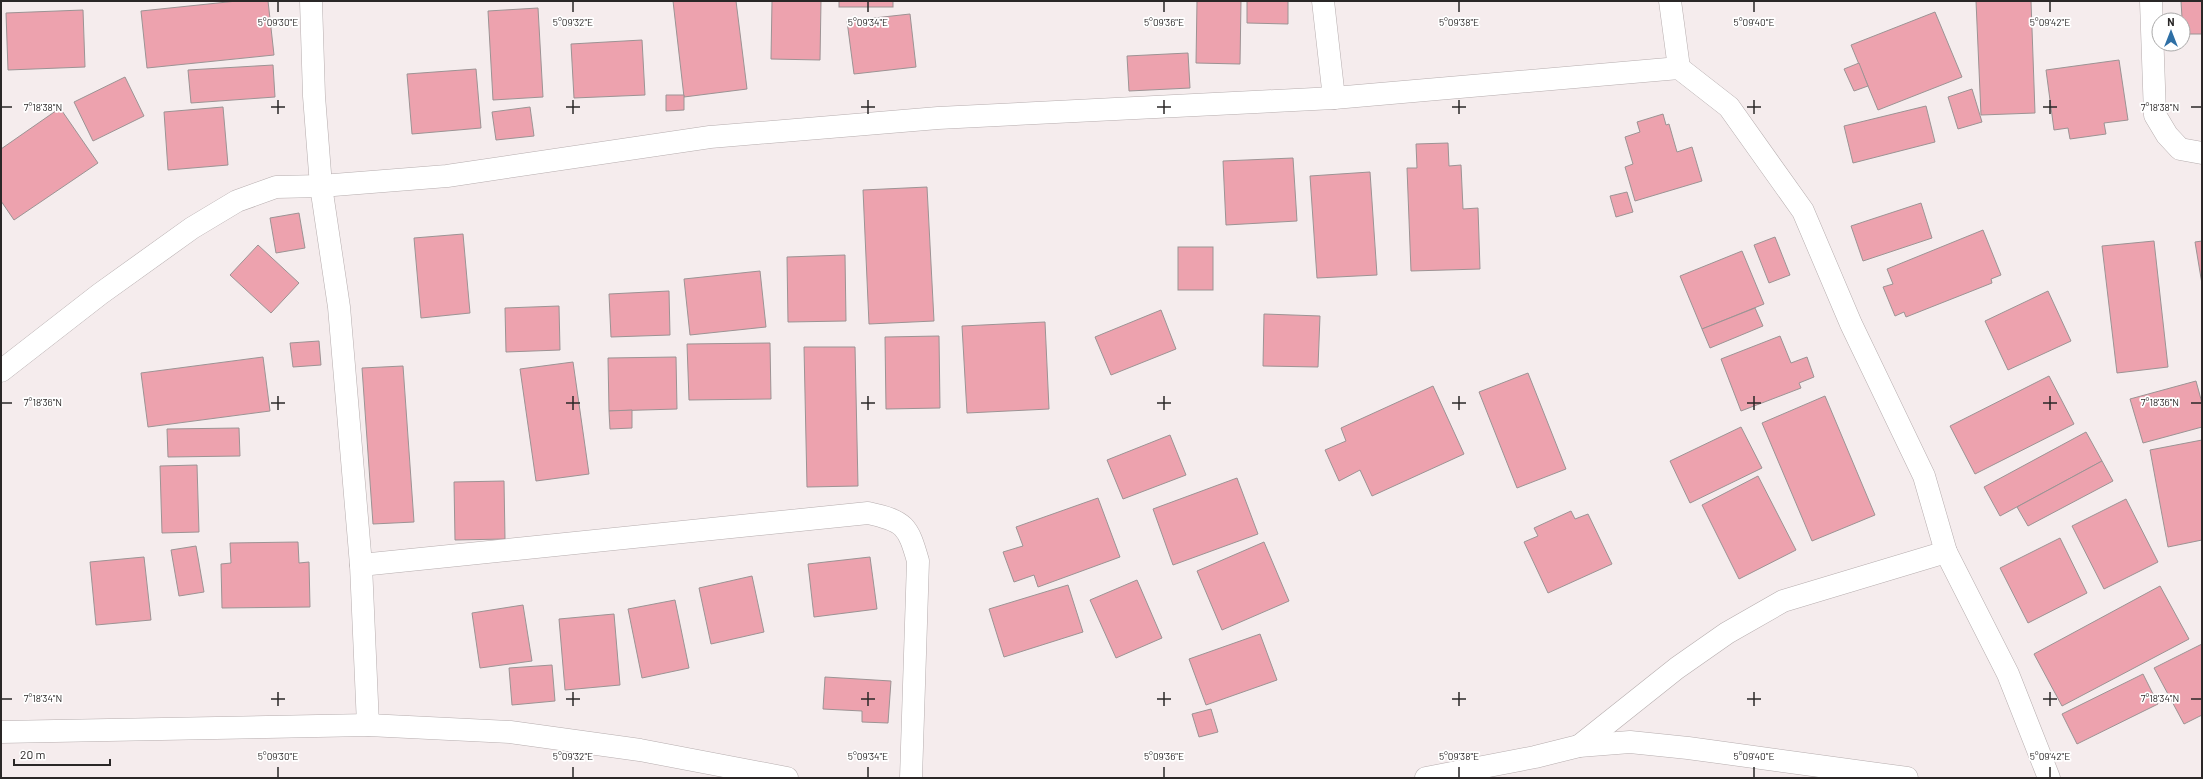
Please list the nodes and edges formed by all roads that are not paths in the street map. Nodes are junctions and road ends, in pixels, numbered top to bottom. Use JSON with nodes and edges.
{"nodes":[{"id":1,"x":311,"y":1,"type":"edge"},
{"id":2,"x":1323,"y":1,"type":"edge"},
{"id":3,"x":1670,"y":1,"type":"edge"},
{"id":4,"x":2151,"y":1,"type":"edge"},
{"id":5,"x":1679,"y":68,"type":"junction"},
{"id":6,"x":1334,"y":98,"type":"junction"},
{"id":7,"x":2202,"y":154,"type":"edge"},
{"id":8,"x":321,"y":186,"type":"junction"},
{"id":9,"x":1,"y":370,"type":"edge"},
{"id":10,"x":1946,"y":552,"type":"junction"},
{"id":11,"x":361,"y":565,"type":"junction"},
{"id":12,"x":368,"y":725,"type":"junction"},
{"id":13,"x":1,"y":732,"type":"edge"},
{"id":14,"x":1579,"y":746,"type":"junction"},
{"id":15,"x":786,"y":778,"type":"edge"},
{"id":16,"x":911,"y":778,"type":"edge"},
{"id":17,"x":1426,"y":778,"type":"edge"},
{"id":18,"x":1907,"y":778,"type":"edge"},
{"id":19,"x":2049,"y":778,"type":"edge"}],
"edges":[{"from":1,"to":8,"type":"street"},
{"from":2,"to":6,"type":"street"},
{"from":3,"to":5,"type":"street"},
{"from":4,"to":7,"type":"street"},
{"from":5,"to":6,"type":"street"},
{"from":5,"to":10,"type":"street"},
{"from":6,"to":8,"type":"street"},
{"from":8,"to":9,"type":"street"},
{"from":8,"to":11,"type":"street"},
{"from":10,"to":14,"type":"street"},
{"from":10,"to":19,"type":"street"},
{"from":11,"to":12,"type":"street"},
{"from":11,"to":16,"type":"street"},
{"from":12,"to":13,"type":"street"},
{"from":12,"to":15,"type":"street"},
{"from":14,"to":17,"type":"street"},
{"from":14,"to":18,"type":"street"}]}
